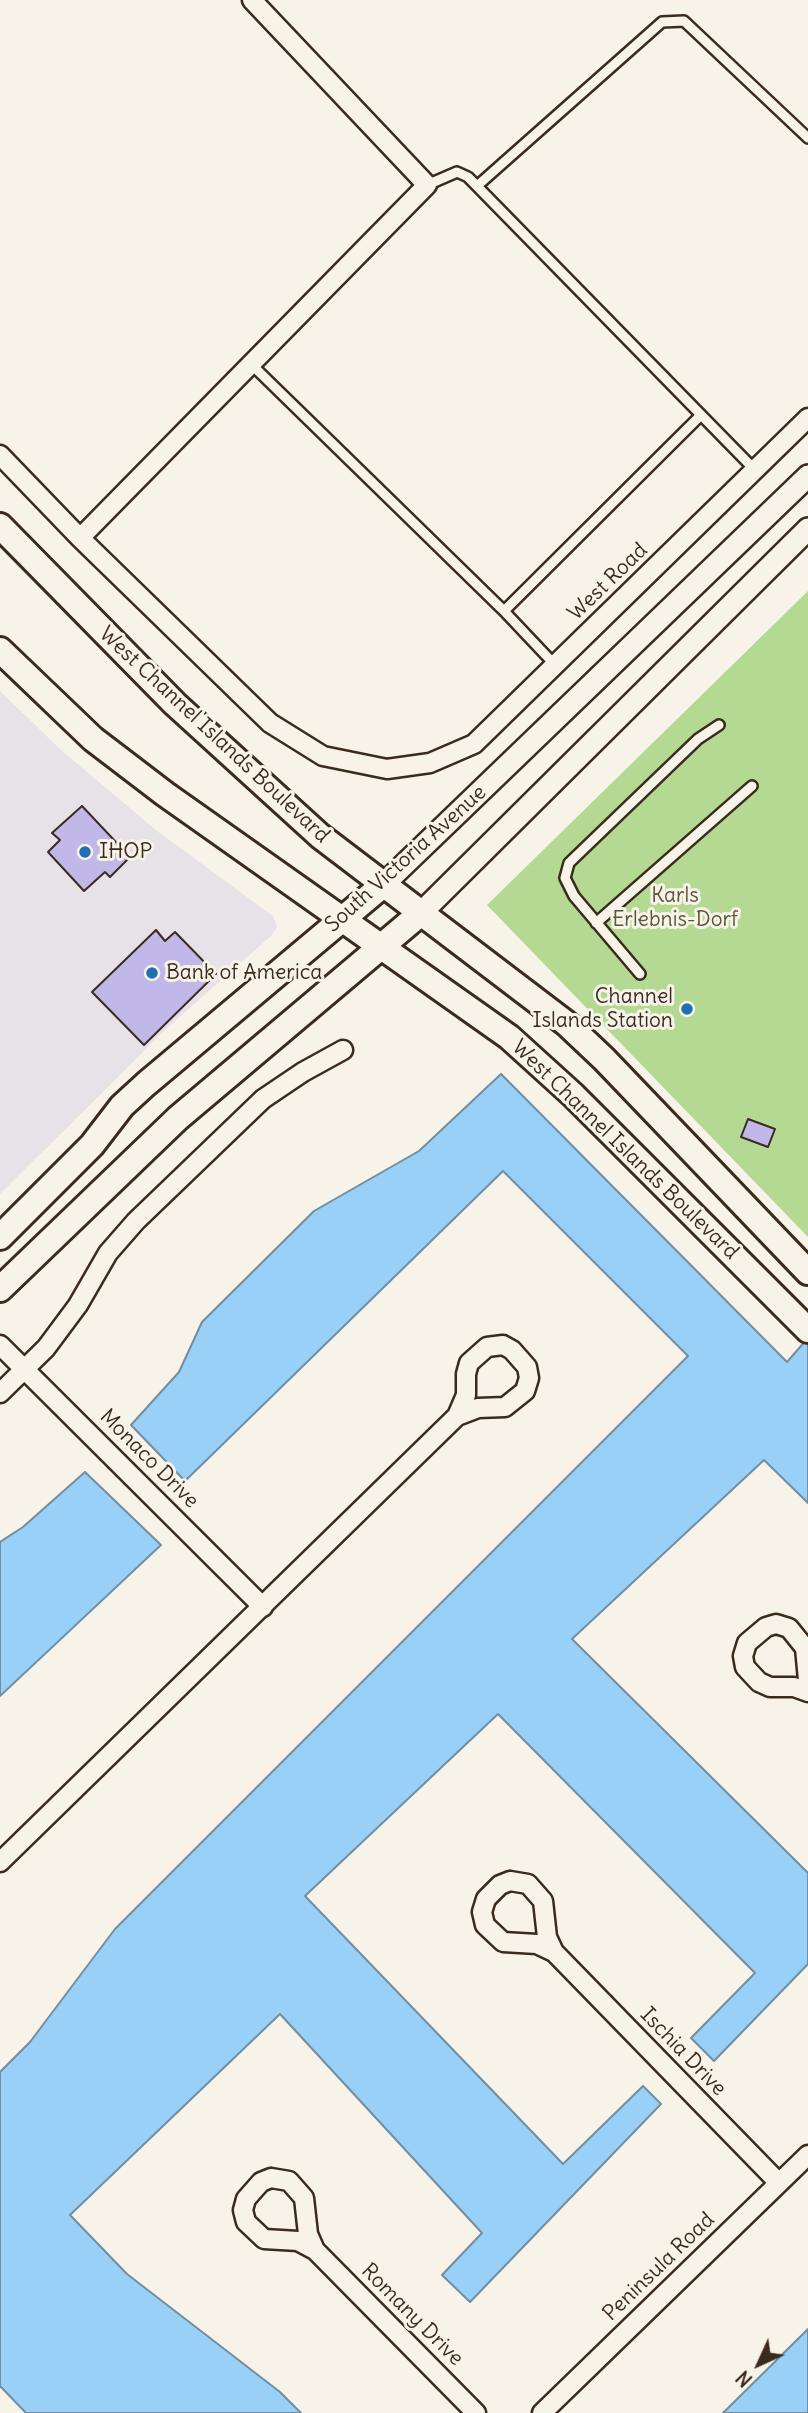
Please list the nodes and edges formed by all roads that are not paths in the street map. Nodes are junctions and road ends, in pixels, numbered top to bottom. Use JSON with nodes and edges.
{"nodes":[{"id":1,"x":252,"y":0,"type":"edge"},
{"id":2,"x":808,"y":138,"type":"edge"},
{"id":3,"x":427,"y":185,"type":"junction"},
{"id":4,"x":477,"y":186,"type":"junction"},
{"id":5,"x":251,"y":365,"type":"junction"},
{"id":6,"x":701,"y":415,"type":"junction"},
{"id":7,"x":808,"y":418,"type":"edge"},
{"id":8,"x":0,"y":454,"type":"edge"},
{"id":9,"x":755,"y":470,"type":"junction"},
{"id":10,"x":808,"y":476,"type":"edge"},
{"id":11,"x":0,"y":526,"type":"edge"},
{"id":12,"x":808,"y":529,"type":"edge"},
{"id":13,"x":80,"y":538,"type":"junction"},
{"id":14,"x":504,"y":611,"type":"junction"},
{"id":15,"x":0,"y":650,"type":"edge"},
{"id":16,"x":555,"y":665,"type":"junction"},
{"id":17,"x":719,"y":725,"type":"dead end"},
{"id":18,"x":752,"y":786,"type":"dead end"},
{"id":19,"x":383,"y":886,"type":"junction"},
{"id":20,"x":421,"y":913,"type":"junction"},
{"id":21,"x":342,"y":919,"type":"junction"},
{"id":22,"x":596,"y":923,"type":"junction"},
{"id":23,"x":380,"y":947,"type":"junction"},
{"id":24,"x":640,"y":974,"type":"dead end"},
{"id":25,"x":343,"y":1050,"type":"dead end"},
{"id":26,"x":0,"y":1237,"type":"edge"},
{"id":27,"x":808,"y":1272,"type":"edge"},
{"id":28,"x":0,"y":1289,"type":"edge"},
{"id":29,"x":805,"y":1327,"type":"edge"},
{"id":30,"x":0,"y":1345,"type":"edge"},
{"id":31,"x":24,"y":1370,"type":"junction"},
{"id":32,"x":0,"y":1393,"type":"edge"},
{"id":33,"x":457,"y":1416,"type":"junction"},
{"id":34,"x":263,"y":1607,"type":"junction"},
{"id":35,"x":808,"y":1680,"type":"edge"},
{"id":36,"x":808,"y":1692,"type":"edge"},
{"id":37,"x":0,"y":1861,"type":"edge"},
{"id":38,"x":554,"y":1952,"type":"junction"},
{"id":39,"x":808,"y":2155,"type":"edge"},
{"id":40,"x":779,"y":2183,"type":"junction"},
{"id":41,"x":315,"y":2250,"type":"junction"},
{"id":42,"x":476,"y":2413,"type":"edge"},
{"id":43,"x":542,"y":2413,"type":"edge"}],
"edges":[{"from":1,"to":3,"type":"street"},
{"from":2,"to":4,"type":"lane"},
{"from":3,"to":4,"type":"lane"},
{"from":3,"to":5,"type":"street"},
{"from":4,"to":6,"type":"lane"},
{"from":5,"to":13,"type":"street"},
{"from":5,"to":14,"type":"lane"},
{"from":6,"to":9,"type":"lane"},
{"from":6,"to":14,"type":"lane"},
{"from":7,"to":9,"type":"street","name":"West Road"},
{"from":8,"to":13,"type":"street","name":"West Road"},
{"from":9,"to":16,"type":"street","name":"West Road"},
{"from":10,"to":19,"type":"street","name":"South Victoria Avenue"},
{"from":11,"to":19,"type":"main road","name":"West Channel Islands Boulevard"},
{"from":12,"to":20,"type":"street"},
{"from":13,"to":16,"type":"street","name":"West Road"},
{"from":14,"to":16,"type":"lane"},
{"from":15,"to":21,"type":"main road","name":"West Channel Islands Boulevard"},
{"from":17,"to":22,"type":"lane"},
{"from":18,"to":22,"type":"lane"},
{"from":19,"to":20,"type":"main road","name":"West Channel Islands Boulevard"},
{"from":19,"to":21,"type":"main road","name":"South Victoria Avenue"},
{"from":20,"to":23,"type":"main road"},
{"from":20,"to":27,"type":"main road","name":"West Channel Islands Boulevard"},
{"from":21,"to":23,"type":"main road","name":"West Channel Islands Boulevard"},
{"from":21,"to":26,"type":"main road","name":"South Victoria Avenue"},
{"from":22,"to":24,"type":"lane"},
{"from":23,"to":28,"type":"main road"},
{"from":23,"to":29,"type":"main road","name":"West Channel Islands Boulevard"},
{"from":25,"to":31,"type":"street"},
{"from":30,"to":31,"type":"street","name":"Monaco Drive"},
{"from":31,"to":32,"type":"street"},
{"from":31,"to":34,"type":"street","name":"Monaco Drive"},
{"from":33,"to":33,"type":"street"},
{"from":33,"to":34,"type":"street"},
{"from":34,"to":37,"type":"street"},
{"from":35,"to":36,"type":"street"},
{"from":38,"to":38,"type":"street","name":"Ischia Drive"},
{"from":38,"to":40,"type":"street","name":"Ischia Drive"},
{"from":39,"to":40,"type":"street","name":"Peninsula Road"},
{"from":40,"to":43,"type":"street","name":"Peninsula Road"},
{"from":41,"to":41,"type":"street","name":"Romany Drive"},
{"from":41,"to":42,"type":"street","name":"Romany Drive"}]}
